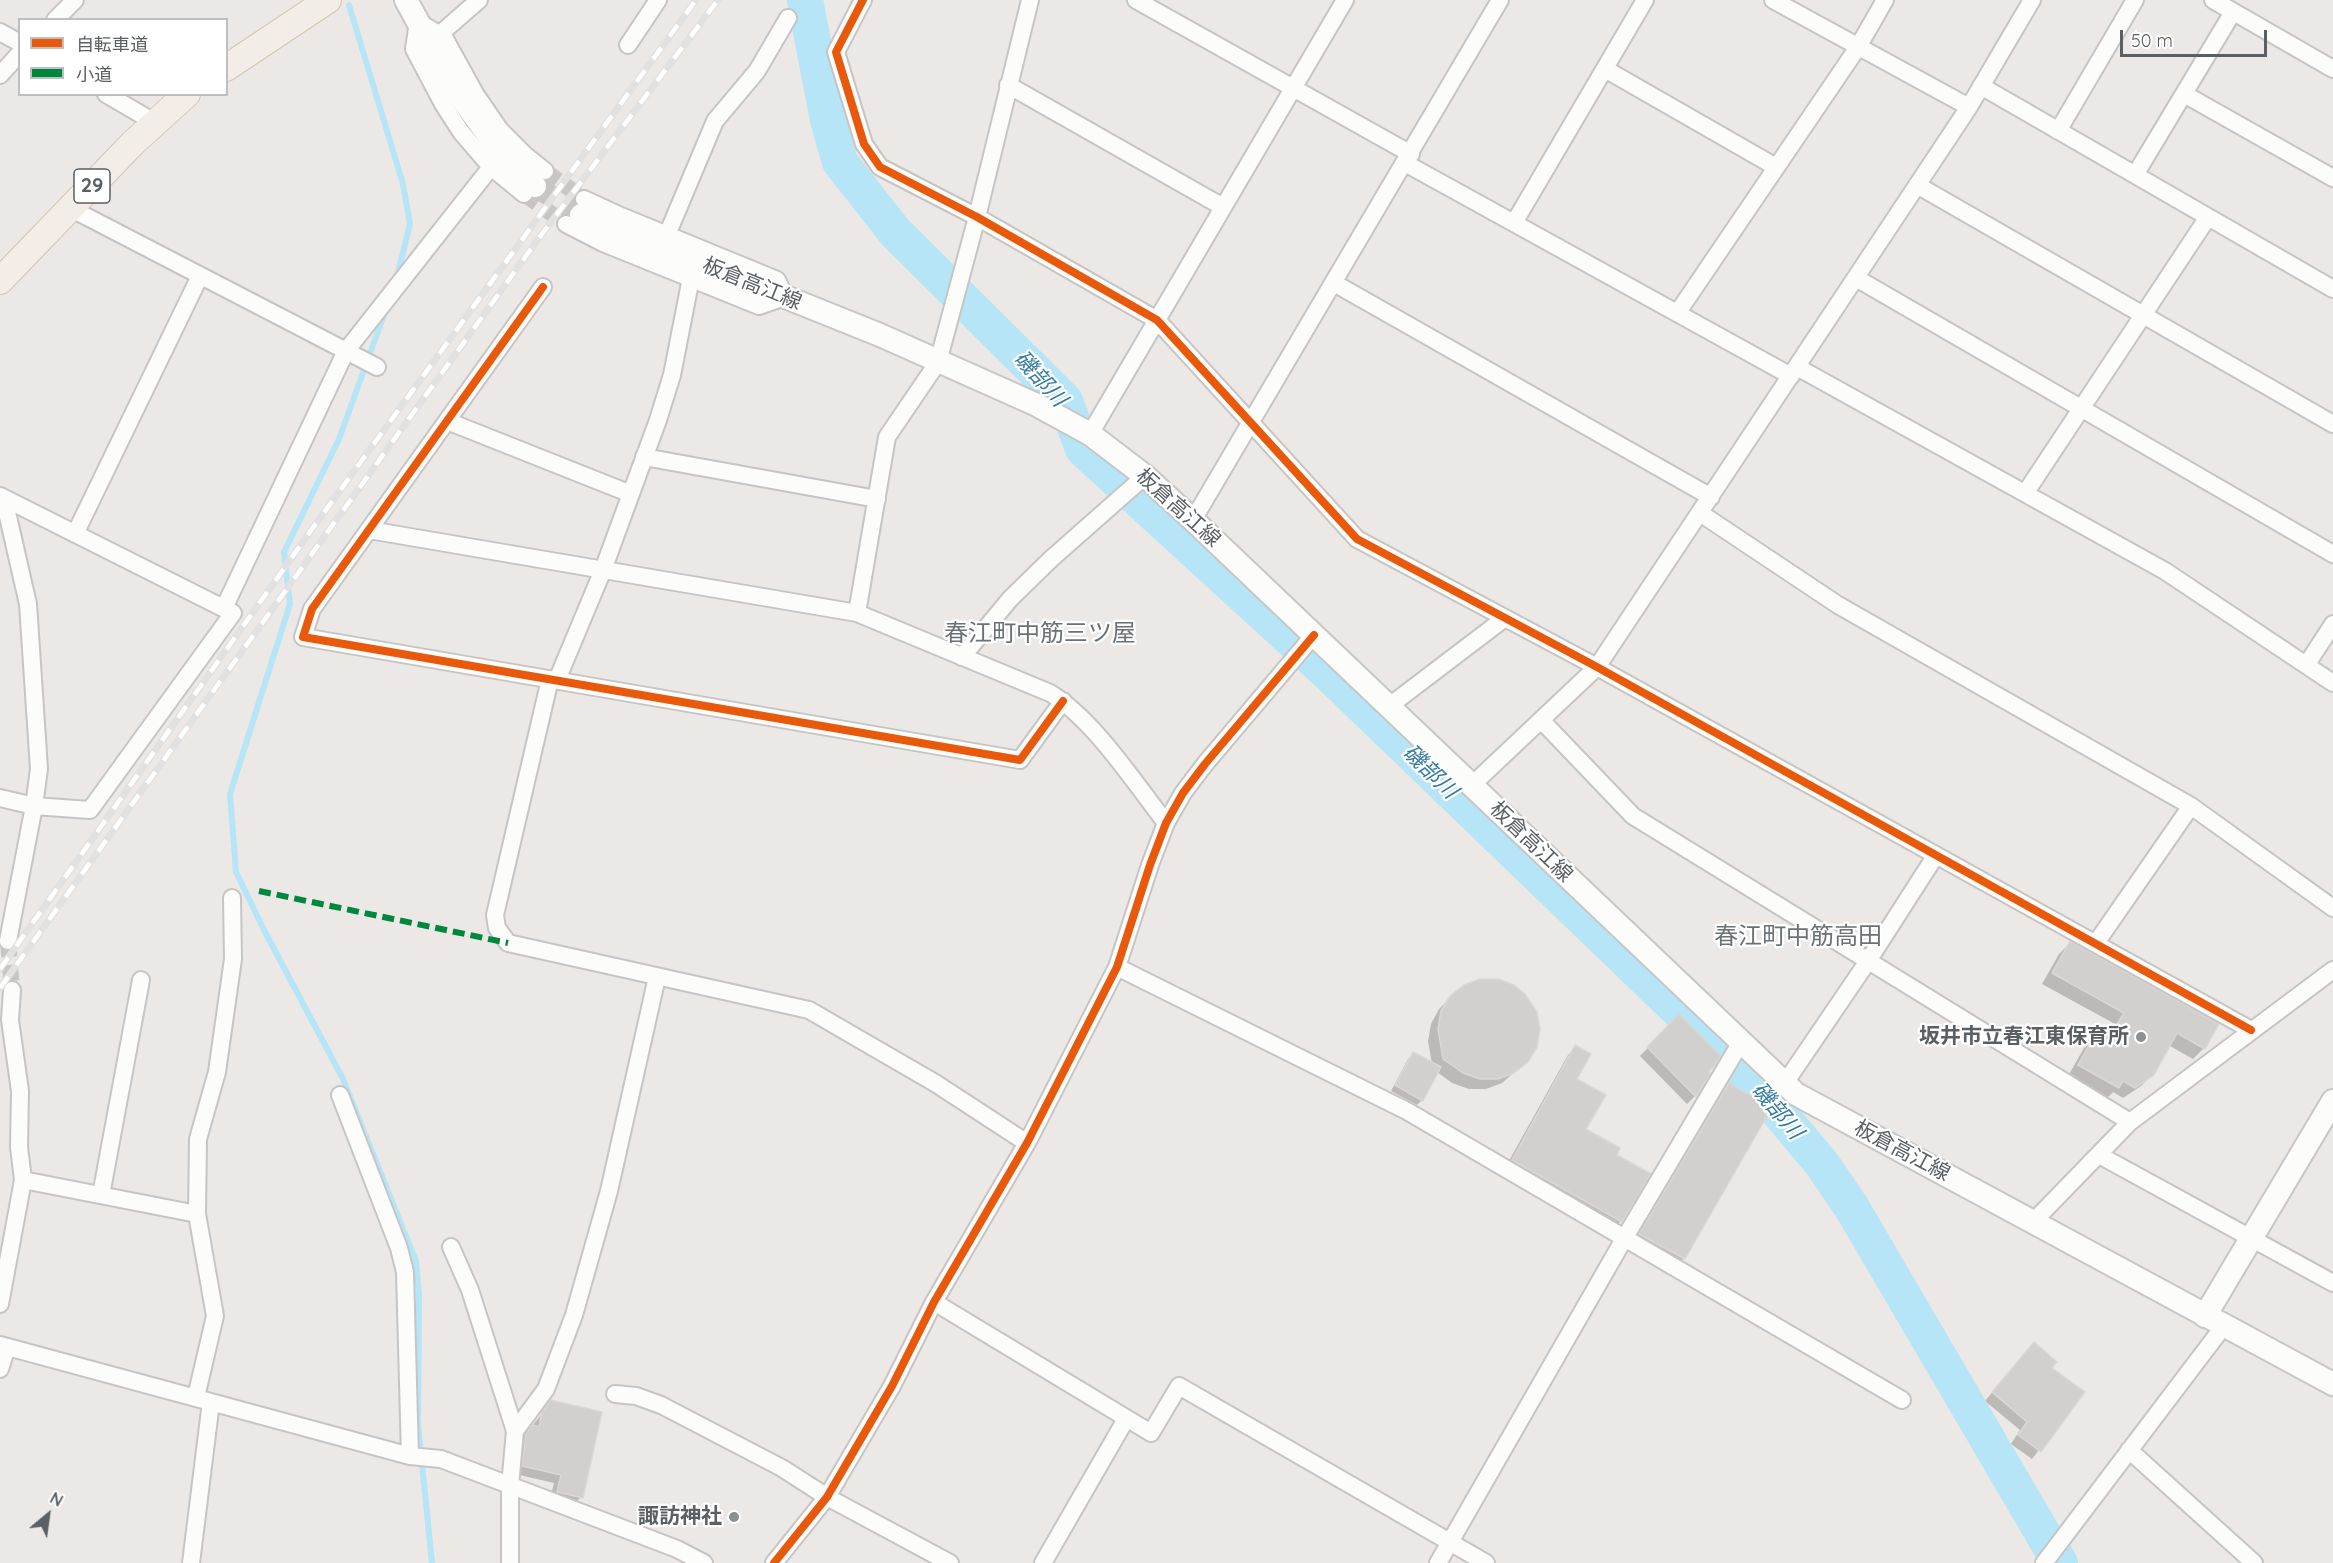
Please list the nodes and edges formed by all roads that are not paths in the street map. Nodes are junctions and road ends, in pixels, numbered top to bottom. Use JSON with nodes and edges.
{"nodes":[{"id":1,"x":75,"y":0,"type":"edge"},
{"id":2,"x":328,"y":0,"type":"edge"},
{"id":3,"x":406,"y":0,"type":"edge"},
{"id":4,"x":479,"y":0,"type":"edge"},
{"id":5,"x":658,"y":0,"type":"edge"},
{"id":6,"x":863,"y":0,"type":"edge"},
{"id":7,"x":1030,"y":0,"type":"edge"},
{"id":8,"x":1136,"y":0,"type":"edge"},
{"id":9,"x":1345,"y":0,"type":"edge"},
{"id":10,"x":1500,"y":0,"type":"edge"},
{"id":11,"x":1645,"y":0,"type":"edge"},
{"id":12,"x":1773,"y":0,"type":"edge"},
{"id":13,"x":1885,"y":0,"type":"edge"},
{"id":14,"x":2032,"y":0,"type":"edge"},
{"id":15,"x":2135,"y":0,"type":"edge"},
{"id":16,"x":2213,"y":0,"type":"edge"},
{"id":17,"x":2233,"y":12,"type":"junction"},
{"id":18,"x":57,"y":18,"type":"edge"},
{"id":19,"x":788,"y":18,"type":"dead end"},
{"id":20,"x":418,"y":22,"type":"junction"},
{"id":21,"x":0,"y":32,"type":"edge"},
{"id":22,"x":440,"y":34,"type":"junction"},
{"id":23,"x":18,"y":42,"type":"edge"},
{"id":24,"x":628,"y":45,"type":"dead end"},
{"id":25,"x":1858,"y":47,"type":"junction"},
{"id":26,"x":18,"y":55,"type":"edge"},
{"id":27,"x":228,"y":67,"type":"edge"},
{"id":28,"x":1605,"y":69,"type":"junction"},
{"id":29,"x":2333,"y":69,"type":"edge"},
{"id":30,"x":0,"y":75,"type":"edge"},
{"id":31,"x":1008,"y":85,"type":"junction"},
{"id":32,"x":1981,"y":86,"type":"junction"},
{"id":33,"x":1293,"y":87,"type":"junction"},
{"id":34,"x":2184,"y":94,"type":"junction"},
{"id":35,"x":109,"y":96,"type":"edge"},
{"id":36,"x":186,"y":96,"type":"edge"},
{"id":37,"x":1969,"y":107,"type":"junction"},
{"id":38,"x":154,"y":122,"type":"junction"},
{"id":39,"x":2058,"y":131,"type":"junction"},
{"id":40,"x":1408,"y":158,"type":"junction"},
{"id":41,"x":491,"y":167,"type":"junction"},
{"id":42,"x":1776,"y":167,"type":"junction"},
{"id":43,"x":2135,"y":176,"type":"junction"},
{"id":44,"x":2333,"y":178,"type":"edge"},
{"id":45,"x":534,"y":184,"type":"junction"},
{"id":46,"x":1917,"y":184,"type":"junction"},
{"id":47,"x":1223,"y":207,"type":"junction"},
{"id":48,"x":70,"y":208,"type":"junction"},
{"id":49,"x":577,"y":213,"type":"junction"},
{"id":50,"x":977,"y":217,"type":"junction"},
{"id":51,"x":2208,"y":217,"type":"junction"},
{"id":52,"x":1514,"y":223,"type":"junction"},
{"id":53,"x":667,"y":235,"type":"junction"},
{"id":54,"x":200,"y":276,"type":"junction"},
{"id":55,"x":691,"y":278,"type":"junction"},
{"id":56,"x":1856,"y":278,"type":"junction"},
{"id":57,"x":0,"y":281,"type":"edge"},
{"id":58,"x":1334,"y":283,"type":"junction"},
{"id":59,"x":543,"y":287,"type":"dead end"},
{"id":60,"x":2333,"y":289,"type":"edge"},
{"id":61,"x":785,"y":297,"type":"junction"},
{"id":62,"x":1678,"y":312,"type":"junction"},
{"id":63,"x":2143,"y":315,"type":"junction"},
{"id":64,"x":1156,"y":320,"type":"junction"},
{"id":65,"x":346,"y":351,"type":"junction"},
{"id":66,"x":938,"y":363,"type":"junction"},
{"id":67,"x":377,"y":367,"type":"dead end"},
{"id":68,"x":1794,"y":371,"type":"junction"},
{"id":69,"x":2081,"y":409,"type":"junction"},
{"id":70,"x":447,"y":421,"type":"junction"},
{"id":71,"x":1250,"y":423,"type":"junction"},
{"id":72,"x":2333,"y":424,"type":"edge"},
{"id":73,"x":1090,"y":434,"type":"junction"},
{"id":74,"x":644,"y":457,"type":"junction"},
{"id":75,"x":1145,"y":476,"type":"junction"},
{"id":76,"x":2026,"y":492,"type":"junction"},
{"id":77,"x":631,"y":494,"type":"junction"},
{"id":78,"x":1711,"y":496,"type":"junction"},
{"id":79,"x":2,"y":497,"type":"edge"},
{"id":80,"x":877,"y":499,"type":"junction"},
{"id":81,"x":1700,"y":513,"type":"junction"},
{"id":82,"x":1193,"y":520,"type":"junction"},
{"id":83,"x":369,"y":530,"type":"junction"},
{"id":84,"x":75,"y":534,"type":"junction"},
{"id":85,"x":2333,"y":554,"type":"edge"},
{"id":86,"x":603,"y":570,"type":"junction"},
{"id":87,"x":224,"y":608,"type":"junction"},
{"id":88,"x":857,"y":613,"type":"junction"},
{"id":89,"x":1505,"y":618,"type":"junction"},
{"id":90,"x":2333,"y":624,"type":"edge"},
{"id":91,"x":1314,"y":635,"type":"junction"},
{"id":92,"x":962,"y":657,"type":"junction"},
{"id":93,"x":2307,"y":664,"type":"junction"},
{"id":94,"x":1597,"y":667,"type":"junction"},
{"id":95,"x":554,"y":680,"type":"junction"},
{"id":96,"x":2333,"y":683,"type":"edge"},
{"id":97,"x":1063,"y":702,"type":"junction"},
{"id":98,"x":1388,"y":707,"type":"junction"},
{"id":99,"x":1541,"y":720,"type":"junction"},
{"id":100,"x":1471,"y":786,"type":"junction"},
{"id":101,"x":0,"y":798,"type":"edge"},
{"id":102,"x":34,"y":806,"type":"junction"},
{"id":103,"x":2191,"y":806,"type":"junction"},
{"id":104,"x":1166,"y":823,"type":"junction"},
{"id":105,"x":1935,"y":855,"type":"junction"},
{"id":106,"x":231,"y":898,"type":"dead end"},
{"id":107,"x":2333,"y":908,"type":"edge"},
{"id":108,"x":4,"y":939,"type":"tunnel mouth"},
{"id":109,"x":2096,"y":943,"type":"junction"},
{"id":110,"x":1868,"y":961,"type":"junction"},
{"id":111,"x":1117,"y":967,"type":"junction"},
{"id":112,"x":2333,"y":970,"type":"edge"},
{"id":113,"x":657,"y":977,"type":"junction"},
{"id":114,"x":141,"y":980,"type":"dead end"},
{"id":115,"x":12,"y":990,"type":"tunnel mouth"},
{"id":116,"x":2252,"y":1030,"type":"junction"},
{"id":117,"x":1741,"y":1042,"type":"junction"},
{"id":118,"x":1785,"y":1083,"type":"junction"},
{"id":119,"x":340,"y":1095,"type":"dead end"},
{"id":120,"x":2333,"y":1101,"type":"edge"},
{"id":121,"x":2130,"y":1122,"type":"junction"},
{"id":122,"x":1028,"y":1143,"type":"junction"},
{"id":123,"x":2099,"y":1155,"type":"junction"},
{"id":124,"x":23,"y":1180,"type":"junction"},
{"id":125,"x":101,"y":1195,"type":"junction"},
{"id":126,"x":197,"y":1214,"type":"junction"},
{"id":127,"x":2033,"y":1222,"type":"junction"},
{"id":128,"x":1624,"y":1239,"type":"junction"},
{"id":129,"x":2251,"y":1240,"type":"junction"},
{"id":130,"x":451,"y":1246,"type":"dead end"},
{"id":131,"x":2333,"y":1283,"type":"edge"},
{"id":132,"x":934,"y":1302,"type":"junction"},
{"id":133,"x":0,"y":1304,"type":"edge"},
{"id":134,"x":2214,"y":1322,"type":"junction"},
{"id":135,"x":4,"y":1346,"type":"edge"},
{"id":136,"x":0,"y":1369,"type":"edge"},
{"id":137,"x":2333,"y":1384,"type":"edge"},
{"id":138,"x":615,"y":1394,"type":"dead end"},
{"id":139,"x":204,"y":1400,"type":"junction"},
{"id":140,"x":1902,"y":1400,"type":"dead end"},
{"id":141,"x":1126,"y":1419,"type":"junction"},
{"id":142,"x":515,"y":1431,"type":"junction"},
{"id":143,"x":2129,"y":1450,"type":"junction"},
{"id":144,"x":410,"y":1456,"type":"junction"},
{"id":145,"x":510,"y":1485,"type":"junction"},
{"id":146,"x":827,"y":1497,"type":"junction"},
{"id":147,"x":1450,"y":1542,"type":"junction"},
{"id":148,"x":191,"y":1563,"type":"edge"},
{"id":149,"x":510,"y":1563,"type":"edge"},
{"id":150,"x":704,"y":1563,"type":"edge"},
{"id":151,"x":774,"y":1563,"type":"edge"},
{"id":152,"x":950,"y":1563,"type":"edge"},
{"id":153,"x":1043,"y":1563,"type":"edge"},
{"id":154,"x":1438,"y":1563,"type":"edge"},
{"id":155,"x":1486,"y":1563,"type":"edge"},
{"id":156,"x":2044,"y":1563,"type":"edge"},
{"id":157,"x":2254,"y":1563,"type":"edge"}],
"edges":[{"from":1,"to":18,"type":"street"},
{"from":2,"to":27,"type":"main road"},
{"from":3,"to":20,"type":"main road"},
{"from":4,"to":22,"type":"street"},
{"from":5,"to":24,"type":"street"},
{"from":6,"to":50,"type":"street"},
{"from":7,"to":31,"type":"street"},
{"from":8,"to":33,"type":"street"},
{"from":9,"to":33,"type":"street"},
{"from":10,"to":40,"type":"street"},
{"from":11,"to":28,"type":"street"},
{"from":12,"to":25,"type":"street"},
{"from":13,"to":25,"type":"street"},
{"from":14,"to":32,"type":"street"},
{"from":15,"to":39,"type":"street"},
{"from":16,"to":17,"type":"street"},
{"from":17,"to":29,"type":"street"},
{"from":17,"to":34,"type":"street"},
{"from":19,"to":53,"type":"street"},
{"from":20,"to":22,"type":"street"},
{"from":20,"to":41,"type":"street"},
{"from":20,"to":45,"type":"main road"},
{"from":21,"to":23,"type":"street"},
{"from":22,"to":45,"type":"street"},
{"from":25,"to":37,"type":"street"},
{"from":25,"to":42,"type":"street"},
{"from":26,"to":30,"type":"street"},
{"from":28,"to":42,"type":"street"},
{"from":28,"to":52,"type":"street"},
{"from":31,"to":47,"type":"street"},
{"from":31,"to":50,"type":"street"},
{"from":32,"to":37,"type":"street"},
{"from":32,"to":39,"type":"street"},
{"from":33,"to":40,"type":"street"},
{"from":33,"to":47,"type":"street"},
{"from":34,"to":43,"type":"street"},
{"from":34,"to":44,"type":"street"},
{"from":35,"to":38,"type":"street"},
{"from":36,"to":38,"type":"main road","number":"29"},
{"from":37,"to":46,"type":"street"},
{"from":38,"to":48,"type":"main road","number":"29"},
{"from":39,"to":43,"type":"street"},
{"from":40,"to":52,"type":"street"},
{"from":40,"to":58,"type":"street"},
{"from":41,"to":45,"type":"street"},
{"from":41,"to":65,"type":"street"},
{"from":42,"to":62,"type":"street"},
{"from":43,"to":51,"type":"street"},
{"from":46,"to":56,"type":"street"},
{"from":46,"to":63,"type":"street"},
{"from":47,"to":64,"type":"street"},
{"from":48,"to":54,"type":"street"},
{"from":48,"to":57,"type":"main road","number":"29"},
{"from":49,"to":53,"type":"street"},
{"from":49,"to":55,"type":"street"},
{"from":49,"to":61,"type":"main road","name":"板倉高江線"},
{"from":50,"to":64,"type":"street"},
{"from":50,"to":66,"type":"street"},
{"from":51,"to":60,"type":"street"},
{"from":51,"to":63,"type":"street"},
{"from":52,"to":62,"type":"street"},
{"from":53,"to":61,"type":"street"},
{"from":54,"to":65,"type":"street"},
{"from":54,"to":84,"type":"street"},
{"from":55,"to":61,"type":"street"},
{"from":55,"to":74,"type":"street"},
{"from":56,"to":68,"type":"street"},
{"from":56,"to":69,"type":"street"},
{"from":58,"to":71,"type":"street"},
{"from":58,"to":78,"type":"street"},
{"from":59,"to":70,"type":"street"},
{"from":61,"to":66,"type":"main road","name":"板倉高江線"},
{"from":62,"to":68,"type":"street"},
{"from":63,"to":69,"type":"street"},
{"from":63,"to":72,"type":"street"},
{"from":64,"to":71,"type":"street"},
{"from":64,"to":73,"type":"street"},
{"from":65,"to":67,"type":"street"},
{"from":65,"to":87,"type":"street"},
{"from":66,"to":73,"type":"main road","name":"板倉高江線"},
{"from":66,"to":80,"type":"street"},
{"from":68,"to":76,"type":"street"},
{"from":68,"to":78,"type":"street"},
{"from":69,"to":76,"type":"street"},
{"from":69,"to":85,"type":"street"},
{"from":70,"to":77,"type":"street"},
{"from":70,"to":83,"type":"street"},
{"from":71,"to":82,"type":"street"},
{"from":71,"to":89,"type":"street"},
{"from":73,"to":75,"type":"main road","name":"板倉高江線"},
{"from":74,"to":77,"type":"street"},
{"from":74,"to":80,"type":"street"},
{"from":75,"to":82,"type":"main road","name":"板倉高江線"},
{"from":75,"to":92,"type":"street"},
{"from":76,"to":93,"type":"street"},
{"from":77,"to":86,"type":"street"},
{"from":78,"to":81,"type":"street"},
{"from":79,"to":84,"type":"street"},
{"from":79,"to":102,"type":"street"},
{"from":80,"to":88,"type":"street"},
{"from":81,"to":94,"type":"street"},
{"from":81,"to":103,"type":"street"},
{"from":82,"to":91,"type":"main road","name":"板倉高江線"},
{"from":83,"to":86,"type":"street"},
{"from":83,"to":95,"type":"street"},
{"from":84,"to":87,"type":"street"},
{"from":86,"to":88,"type":"street"},
{"from":86,"to":95,"type":"street"},
{"from":87,"to":102,"type":"street"},
{"from":88,"to":92,"type":"street"},
{"from":89,"to":94,"type":"street"},
{"from":89,"to":98,"type":"street"},
{"from":90,"to":93,"type":"street"},
{"from":91,"to":98,"type":"main road","name":"板倉高江線"},
{"from":91,"to":104,"type":"street"},
{"from":92,"to":97,"type":"street"},
{"from":93,"to":96,"type":"street"},
{"from":94,"to":99,"type":"street"},
{"from":94,"to":105,"type":"street"},
{"from":95,"to":97,"type":"street"},
{"from":95,"to":113,"type":"street"},
{"from":97,"to":104,"type":"street"},
{"from":98,"to":100,"type":"main road","name":"板倉高江線"},
{"from":99,"to":100,"type":"street"},
{"from":99,"to":110,"type":"street"},
{"from":100,"to":117,"type":"main road","name":"板倉高江線"},
{"from":101,"to":102,"type":"street"},
{"from":102,"to":108,"type":"street"},
{"from":103,"to":107,"type":"street"},
{"from":103,"to":109,"type":"street"},
{"from":104,"to":111,"type":"street"},
{"from":105,"to":109,"type":"street"},
{"from":105,"to":110,"type":"street"},
{"from":106,"to":126,"type":"street"},
{"from":109,"to":116,"type":"street"},
{"from":110,"to":118,"type":"street"},
{"from":110,"to":121,"type":"street"},
{"from":111,"to":122,"type":"street"},
{"from":111,"to":128,"type":"street"},
{"from":112,"to":116,"type":"street"},
{"from":113,"to":122,"type":"street"},
{"from":113,"to":142,"type":"street"},
{"from":114,"to":125,"type":"street"},
{"from":115,"to":124,"type":"street"},
{"from":116,"to":121,"type":"street"},
{"from":117,"to":118,"type":"main road","name":"板倉高江線"},
{"from":117,"to":128,"type":"street"},
{"from":118,"to":127,"type":"main road","name":"板倉高江線"},
{"from":119,"to":144,"type":"street"},
{"from":120,"to":129,"type":"main road"},
{"from":121,"to":123,"type":"street"},
{"from":122,"to":132,"type":"street"},
{"from":123,"to":127,"type":"street"},
{"from":123,"to":129,"type":"street"},
{"from":124,"to":125,"type":"street"},
{"from":124,"to":133,"type":"street"},
{"from":125,"to":126,"type":"street"},
{"from":126,"to":139,"type":"street"},
{"from":127,"to":134,"type":"main road","name":"板倉高江線"},
{"from":128,"to":140,"type":"street"},
{"from":128,"to":147,"type":"street"},
{"from":129,"to":131,"type":"street"},
{"from":129,"to":134,"type":"main road"},
{"from":130,"to":142,"type":"street"},
{"from":132,"to":141,"type":"street"},
{"from":132,"to":146,"type":"street"},
{"from":134,"to":137,"type":"main road","name":"板倉高江線"},
{"from":134,"to":143,"type":"street"},
{"from":135,"to":136,"type":"street"},
{"from":135,"to":139,"type":"street"},
{"from":138,"to":146,"type":"street"},
{"from":139,"to":144,"type":"street"},
{"from":139,"to":148,"type":"street"},
{"from":141,"to":147,"type":"street"},
{"from":141,"to":153,"type":"street"},
{"from":142,"to":145,"type":"street"},
{"from":143,"to":156,"type":"street"},
{"from":143,"to":157,"type":"street"},
{"from":144,"to":145,"type":"street"},
{"from":145,"to":149,"type":"street"},
{"from":145,"to":150,"type":"street"},
{"from":146,"to":151,"type":"street"},
{"from":146,"to":152,"type":"street"},
{"from":147,"to":154,"type":"street"},
{"from":147,"to":155,"type":"street"}]}
